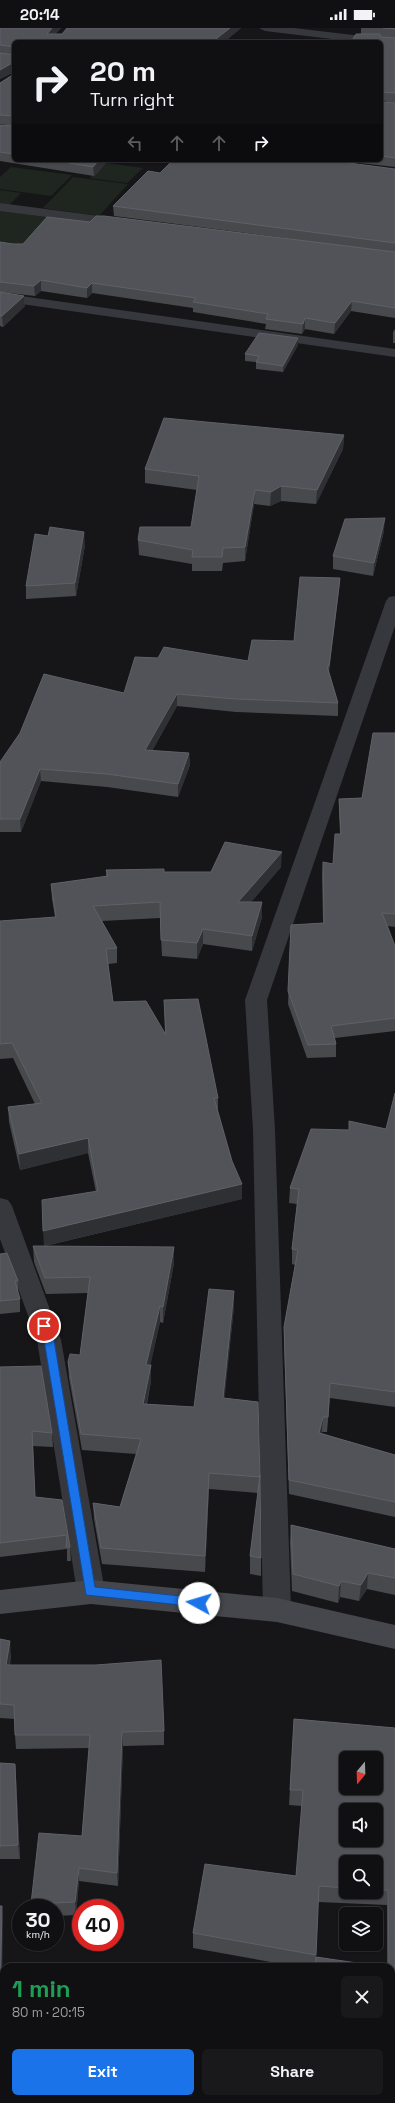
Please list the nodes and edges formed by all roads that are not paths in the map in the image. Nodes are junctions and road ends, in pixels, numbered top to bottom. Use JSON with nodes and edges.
{"nodes":[{"id":1,"x":265,"y":28,"type":"edge"},
{"id":2,"x":369,"y":40,"type":"edge"},
{"id":3,"x":383,"y":42,"type":"edge"},
{"id":4,"x":395,"y":43,"type":"edge"},
{"id":5,"x":0,"y":206,"type":"edge"},
{"id":6,"x":134,"y":225,"type":"edge"},
{"id":7,"x":0,"y":297,"type":"edge"},
{"id":8,"x":395,"y":353,"type":"edge"},
{"id":9,"x":395,"y":601,"type":"edge"},
{"id":10,"x":2,"y":1217,"type":"edge"},
{"id":11,"x":90,"y":1592,"type":"junction"},
{"id":12,"x":0,"y":1602,"type":"edge"},
{"id":13,"x":277,"y":1610,"type":"junction"},
{"id":14,"x":395,"y":1637,"type":"edge"}],
"edges":[{"from":1,"to":2,"type":"street"},
{"from":3,"to":4,"type":"street"},
{"from":5,"to":6,"type":"street"},
{"from":7,"to":8,"type":"street"},
{"from":9,"to":13,"type":"street"},
{"from":10,"to":11,"type":"street"},
{"from":11,"to":12,"type":"street"},
{"from":11,"to":13,"type":"street"},
{"from":13,"to":14,"type":"street"}]}
